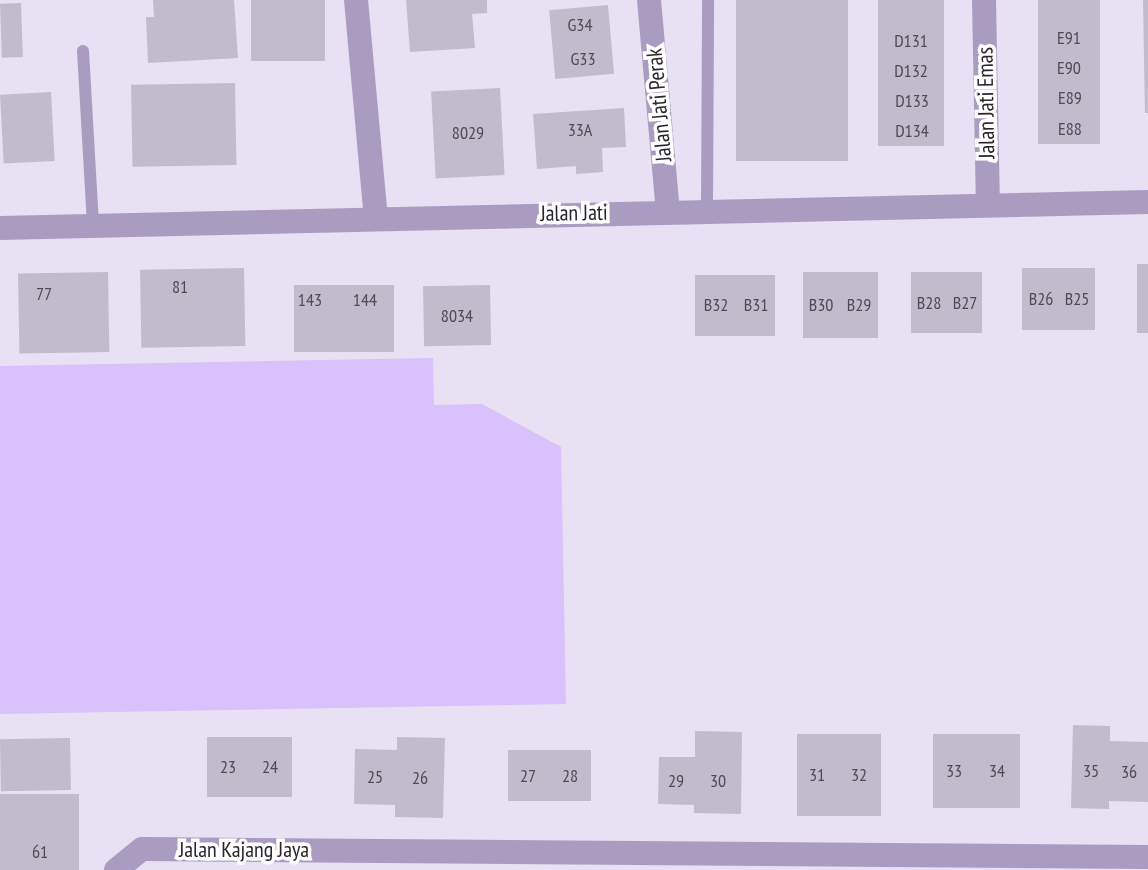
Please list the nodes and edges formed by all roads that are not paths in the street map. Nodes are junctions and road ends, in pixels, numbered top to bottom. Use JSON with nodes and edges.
{"nodes":[{"id":1,"x":356,"y":0,"type":"edge"},
{"id":2,"x":649,"y":0,"type":"edge"},
{"id":3,"x":708,"y":0,"type":"edge"},
{"id":4,"x":984,"y":0,"type":"edge"},
{"id":5,"x":83,"y":51,"type":"dead end"},
{"id":6,"x":1148,"y":202,"type":"edge"},
{"id":7,"x":988,"y":205,"type":"junction"},
{"id":8,"x":707,"y":210,"type":"junction"},
{"id":9,"x":668,"y":211,"type":"junction"},
{"id":10,"x":376,"y":218,"type":"junction"},
{"id":11,"x":93,"y":226,"type":"junction"},
{"id":12,"x":0,"y":228,"type":"edge"},
{"id":13,"x":1148,"y":857,"type":"edge"},
{"id":14,"x":116,"y":870,"type":"edge"}],
"edges":[{"from":1,"to":10,"type":"street"},
{"from":2,"to":9,"type":"street","name":"Jalan Jati Perak"},
{"from":3,"to":8,"type":"lane"},
{"from":4,"to":7,"type":"street","name":"Jalan Jati Emas"},
{"from":5,"to":11,"type":"lane"},
{"from":6,"to":7,"type":"street","name":"Jalan Jati"},
{"from":7,"to":8,"type":"street","name":"Jalan Jati"},
{"from":8,"to":9,"type":"street","name":"Jalan Jati"},
{"from":9,"to":10,"type":"street","name":"Jalan Jati"},
{"from":10,"to":11,"type":"street","name":"Jalan Jati"},
{"from":11,"to":12,"type":"street","name":"Jalan Jati"},
{"from":13,"to":14,"type":"street","name":"Jalan Kajang Jaya"}]}
